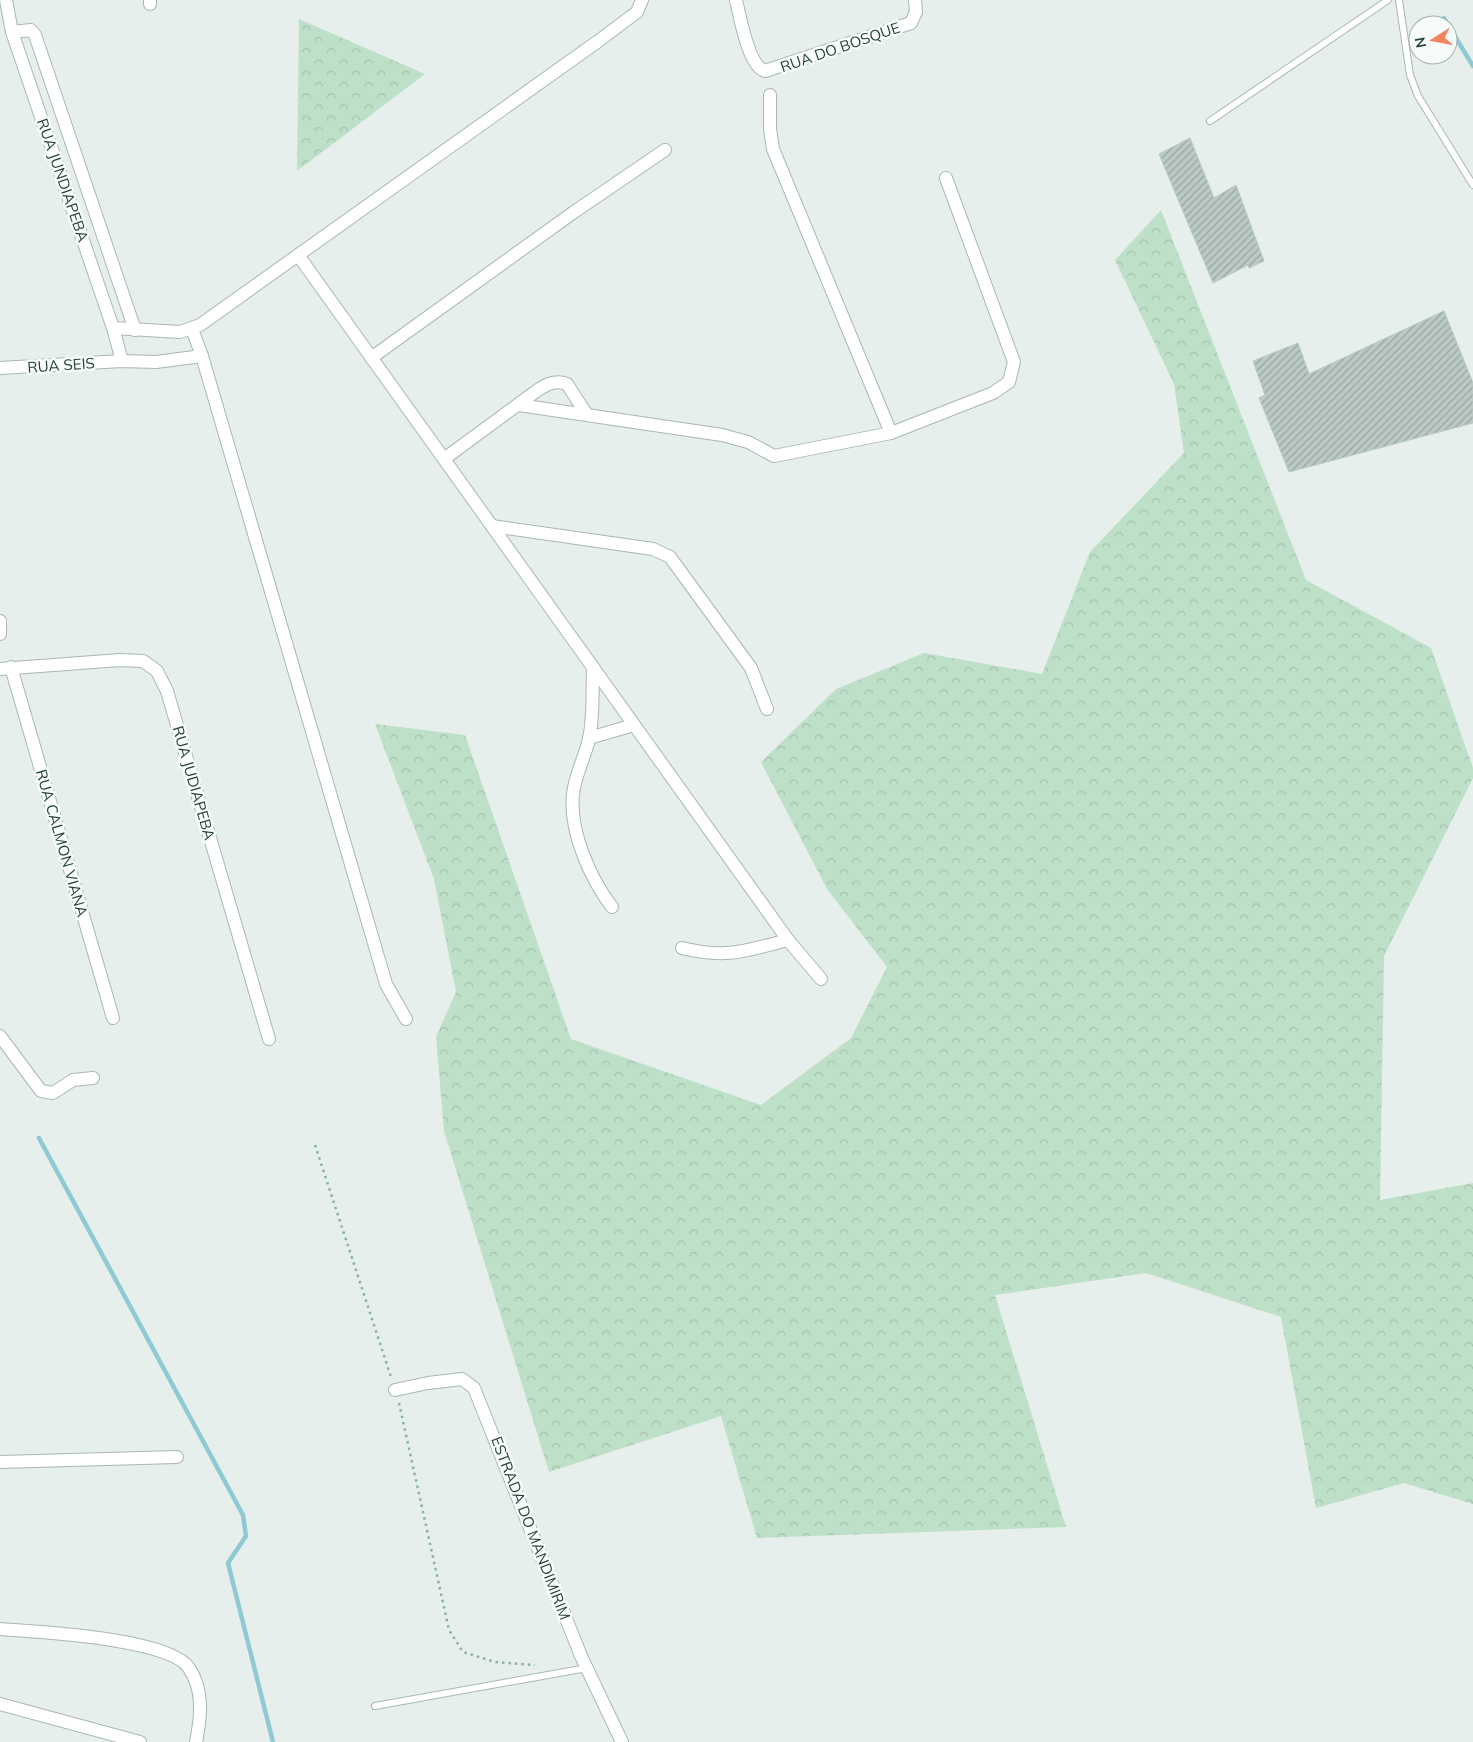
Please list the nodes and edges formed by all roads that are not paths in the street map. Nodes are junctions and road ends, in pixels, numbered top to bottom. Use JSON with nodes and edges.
{"nodes":[{"id":1,"x":6,"y":0,"type":"edge"},
{"id":2,"x":642,"y":0,"type":"edge"},
{"id":3,"x":736,"y":0,"type":"edge"},
{"id":4,"x":915,"y":0,"type":"edge"},
{"id":5,"x":1388,"y":0,"type":"edge"},
{"id":6,"x":1399,"y":0,"type":"edge"},
{"id":7,"x":12,"y":32,"type":"junction"},
{"id":8,"x":770,"y":95,"type":"dead end"},
{"id":9,"x":1210,"y":121,"type":"dead end"},
{"id":10,"x":665,"y":150,"type":"dead end"},
{"id":11,"x":946,"y":178,"type":"dead end"},
{"id":12,"x":1473,"y":185,"type":"edge"},
{"id":13,"x":298,"y":255,"type":"junction"},
{"id":14,"x":114,"y":328,"type":"junction"},
{"id":15,"x":192,"y":329,"type":"junction"},
{"id":16,"x":135,"y":330,"type":"junction"},
{"id":17,"x":202,"y":356,"type":"junction"},
{"id":18,"x":371,"y":358,"type":"junction"},
{"id":19,"x":122,"y":361,"type":"junction"},
{"id":20,"x":0,"y":368,"type":"edge"},
{"id":21,"x":520,"y":405,"type":"junction"},
{"id":22,"x":586,"y":415,"type":"junction"},
{"id":23,"x":891,"y":433,"type":"junction"},
{"id":24,"x":444,"y":459,"type":"junction"},
{"id":25,"x":492,"y":526,"type":"junction"},
{"id":26,"x":0,"y":621,"type":"edge"},
{"id":27,"x":0,"y":634,"type":"edge"},
{"id":28,"x":593,"y":667,"type":"junction"},
{"id":29,"x":6,"y":668,"type":"edge"},
{"id":30,"x":767,"y":709,"type":"dead end"},
{"id":31,"x":634,"y":725,"type":"junction"},
{"id":32,"x":589,"y":738,"type":"junction"},
{"id":33,"x":612,"y":906,"type":"dead end"},
{"id":34,"x":788,"y":940,"type":"junction"},
{"id":35,"x":682,"y":948,"type":"dead end"},
{"id":36,"x":821,"y":979,"type":"dead end"},
{"id":37,"x":113,"y":1018,"type":"dead end"},
{"id":38,"x":406,"y":1019,"type":"dead end"},
{"id":39,"x":0,"y":1036,"type":"edge"},
{"id":40,"x":269,"y":1040,"type":"dead end"},
{"id":41,"x":93,"y":1078,"type":"dead end"},
{"id":42,"x":396,"y":1390,"type":"road end"},
{"id":43,"x":177,"y":1457,"type":"dead end"},
{"id":44,"x":0,"y":1462,"type":"edge"},
{"id":45,"x":0,"y":1629,"type":"edge"},
{"id":46,"x":587,"y":1668,"type":"junction"},
{"id":47,"x":0,"y":1704,"type":"edge"},
{"id":48,"x":376,"y":1706,"type":"dead end"},
{"id":49,"x":140,"y":1742,"type":"edge"},
{"id":50,"x":196,"y":1742,"type":"edge"},
{"id":51,"x":622,"y":1742,"type":"edge"}],
"edges":[{"from":1,"to":7,"type":"street","name":"RUA JUNDIAPEBA"},
{"from":2,"to":13,"type":"street"},
{"from":3,"to":4,"type":"street","name":"RUA DO BOSQUE"},
{"from":5,"to":9,"type":"lane"},
{"from":6,"to":12,"type":"lane"},
{"from":7,"to":14,"type":"street","name":"RUA JUNDIAPEBA"},
{"from":7,"to":16,"type":"street"},
{"from":8,"to":23,"type":"street"},
{"from":10,"to":18,"type":"street"},
{"from":11,"to":23,"type":"street"},
{"from":13,"to":15,"type":"street"},
{"from":13,"to":18,"type":"street"},
{"from":14,"to":16,"type":"street"},
{"from":14,"to":19,"type":"street","name":"RUA JUNDIAPEBA"},
{"from":15,"to":16,"type":"street"},
{"from":15,"to":17,"type":"street"},
{"from":17,"to":19,"type":"street","name":"RUA SEIS"},
{"from":17,"to":38,"type":"street"},
{"from":18,"to":24,"type":"street"},
{"from":19,"to":20,"type":"street","name":"RUA SEIS"},
{"from":21,"to":22,"type":"street"},
{"from":21,"to":22,"type":"street"},
{"from":21,"to":24,"type":"street"},
{"from":22,"to":23,"type":"street"},
{"from":24,"to":25,"type":"street"},
{"from":25,"to":28,"type":"street"},
{"from":25,"to":30,"type":"street"},
{"from":26,"to":27,"type":"street"},
{"from":28,"to":31,"type":"street"},
{"from":28,"to":32,"type":"street"},
{"from":29,"to":37,"type":"street","name":"RUA CALMON VIANA"},
{"from":29,"to":40,"type":"street","name":"RUA JUDIAPEBA"},
{"from":31,"to":32,"type":"street"},
{"from":31,"to":34,"type":"street"},
{"from":32,"to":33,"type":"street"},
{"from":34,"to":35,"type":"street"},
{"from":34,"to":36,"type":"street"},
{"from":39,"to":41,"type":"street"},
{"from":42,"to":46,"type":"street","name":"ESTRADA DO MANDIMIRIM"},
{"from":43,"to":44,"type":"street"},
{"from":45,"to":50,"type":"street"},
{"from":46,"to":48,"type":"lane"},
{"from":46,"to":51,"type":"street","name":"ESTRADA DO MANDIMIRIM"},
{"from":47,"to":49,"type":"street"}]}
